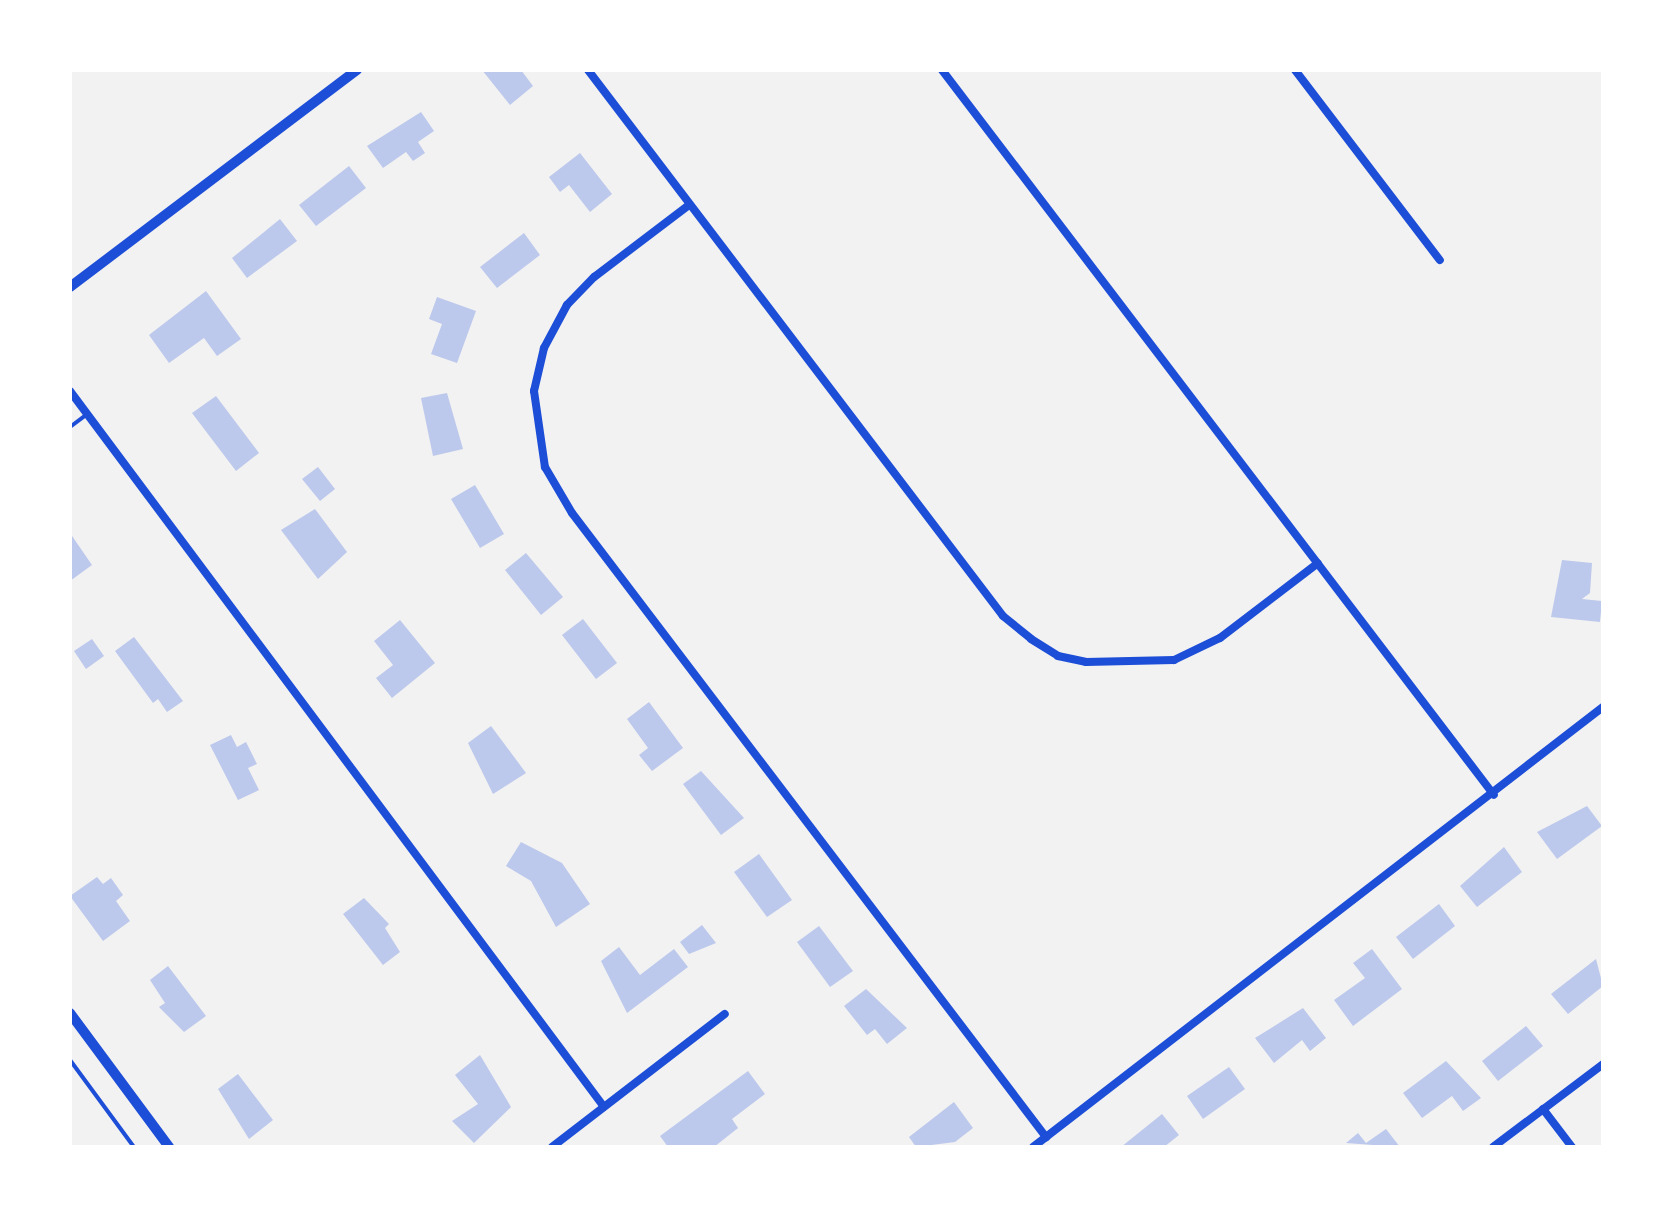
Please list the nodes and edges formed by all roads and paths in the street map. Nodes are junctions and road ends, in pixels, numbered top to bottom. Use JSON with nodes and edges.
{"nodes":[{"id":1,"x":357,"y":70,"type":"edge"},
{"id":2,"x":588,"y":70,"type":"edge"},
{"id":3,"x":942,"y":70,"type":"edge"},
{"id":4,"x":1295,"y":70,"type":"edge"},
{"id":5,"x":689,"y":204,"type":"junction"},
{"id":6,"x":1440,"y":260,"type":"dead end"},
{"id":7,"x":70,"y":288,"type":"edge"},
{"id":8,"x":70,"y":391,"type":"edge"},
{"id":9,"x":87,"y":414,"type":"junction"},
{"id":10,"x":70,"y":427,"type":"edge"},
{"id":11,"x":1318,"y":563,"type":"junction"},
{"id":12,"x":1603,"y":706,"type":"edge"},
{"id":13,"x":1494,"y":795,"type":"junction"},
{"id":14,"x":70,"y":1013,"type":"edge"},
{"id":15,"x":725,"y":1014,"type":"dead end"},
{"id":16,"x":70,"y":1060,"type":"edge"},
{"id":17,"x":1603,"y":1064,"type":"edge"},
{"id":18,"x":604,"y":1107,"type":"junction"},
{"id":19,"x":1543,"y":1109,"type":"junction"},
{"id":20,"x":1046,"y":1137,"type":"junction"},
{"id":21,"x":134,"y":1147,"type":"edge"},
{"id":22,"x":168,"y":1147,"type":"edge"},
{"id":23,"x":552,"y":1147,"type":"edge"},
{"id":24,"x":1033,"y":1147,"type":"edge"},
{"id":25,"x":1494,"y":1147,"type":"edge"},
{"id":26,"x":1572,"y":1147,"type":"edge"}],
"edges":[{"from":1,"to":7,"type":"street"},
{"from":2,"to":5,"type":"street"},
{"from":3,"to":11,"type":"street"},
{"from":4,"to":6,"type":"street"},
{"from":5,"to":11,"type":"street"},
{"from":5,"to":20,"type":"street"},
{"from":8,"to":9,"type":"street"},
{"from":9,"to":10,"type":"lane"},
{"from":9,"to":18,"type":"street"},
{"from":11,"to":13,"type":"street"},
{"from":12,"to":13,"type":"street"},
{"from":13,"to":20,"type":"street"},
{"from":14,"to":22,"type":"street"},
{"from":15,"to":18,"type":"street"},
{"from":16,"to":21,"type":"path"},
{"from":17,"to":19,"type":"street"},
{"from":18,"to":23,"type":"street"},
{"from":19,"to":25,"type":"street"},
{"from":19,"to":26,"type":"street"},
{"from":20,"to":24,"type":"street"}]}
